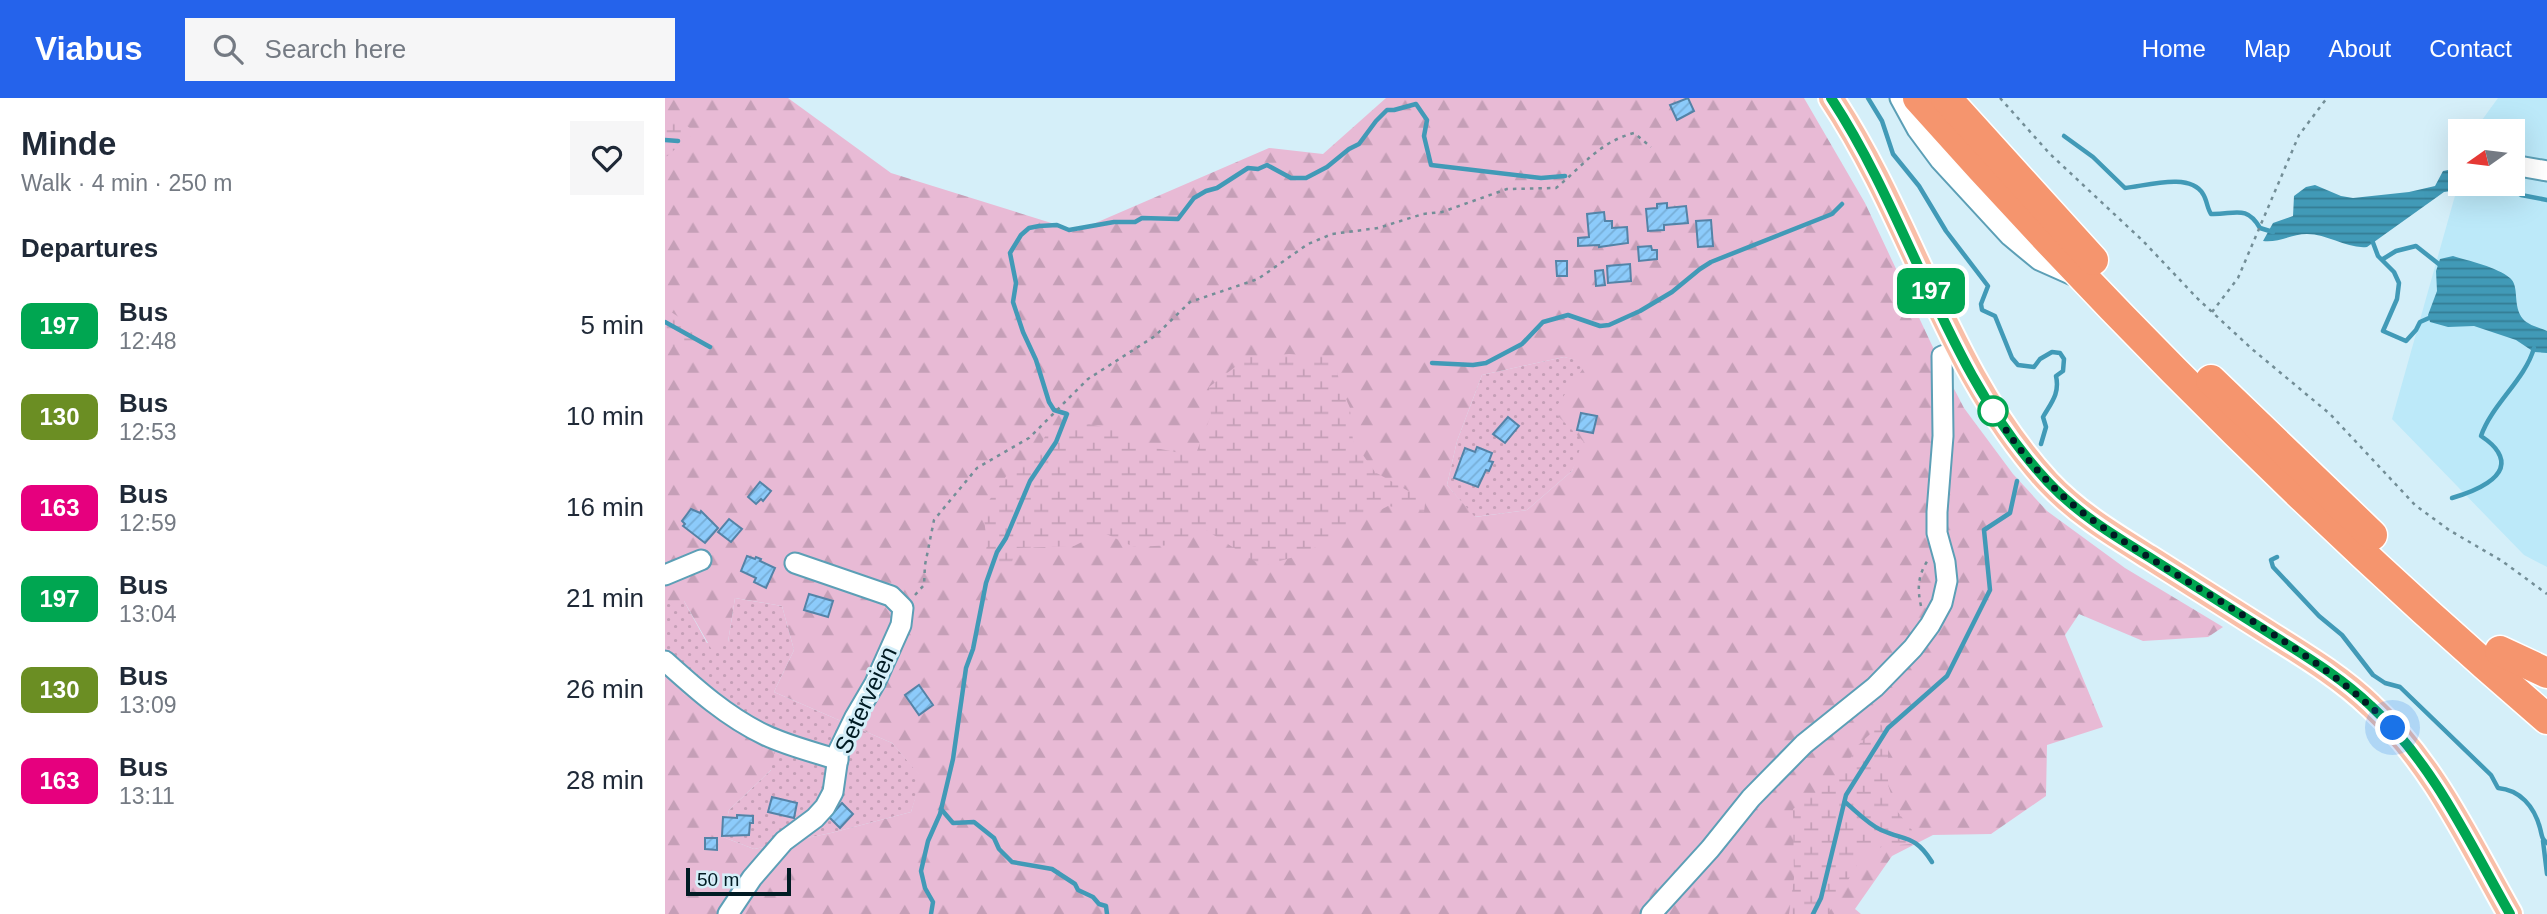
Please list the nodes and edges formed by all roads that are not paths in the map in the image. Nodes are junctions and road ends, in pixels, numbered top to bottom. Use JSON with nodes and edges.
{"nodes":[{"id":1,"x":1831,"y":98,"type":"edge"},
{"id":2,"x":1900,"y":98,"type":"edge"},
{"id":3,"x":1918,"y":98,"type":"edge"},
{"id":4,"x":1946,"y":98,"type":"edge"},
{"id":5,"x":2525,"y":167,"type":"edge"},
{"id":6,"x":2547,"y":171,"type":"edge"},
{"id":7,"x":2084,"y":280,"type":"junction"},
{"id":8,"x":1950,"y":353,"type":"junction"},
{"id":9,"x":701,"y":560,"type":"dead end"},
{"id":10,"x":795,"y":563,"type":"dead end"},
{"id":11,"x":665,"y":575,"type":"edge"},
{"id":12,"x":2500,"y":651,"type":"junction"},
{"id":13,"x":665,"y":661,"type":"edge"},
{"id":14,"x":2547,"y":673,"type":"edge"},
{"id":15,"x":2547,"y":692,"type":"edge"},
{"id":16,"x":2547,"y":719,"type":"edge"},
{"id":17,"x":838,"y":760,"type":"junction"},
{"id":18,"x":727,"y":914,"type":"edge"},
{"id":19,"x":1651,"y":914,"type":"edge"},
{"id":20,"x":2510,"y":914,"type":"edge"}],
"edges":[{"from":1,"to":8,"type":"main road"},
{"from":2,"to":7,"type":"street"},
{"from":3,"to":7,"type":"highway"},
{"from":4,"to":12,"type":"highway"},
{"from":5,"to":6,"type":"street"},
{"from":7,"to":16,"type":"highway"},
{"from":8,"to":19,"type":"street"},
{"from":8,"to":20,"type":"main road"},
{"from":9,"to":11,"type":"street"},
{"from":10,"to":17,"type":"street","name":"Seterveien"},
{"from":12,"to":14,"type":"highway"},
{"from":12,"to":15,"type":"highway"},
{"from":13,"to":17,"type":"street"},
{"from":17,"to":18,"type":"street","name":"Seterveien"}]}
